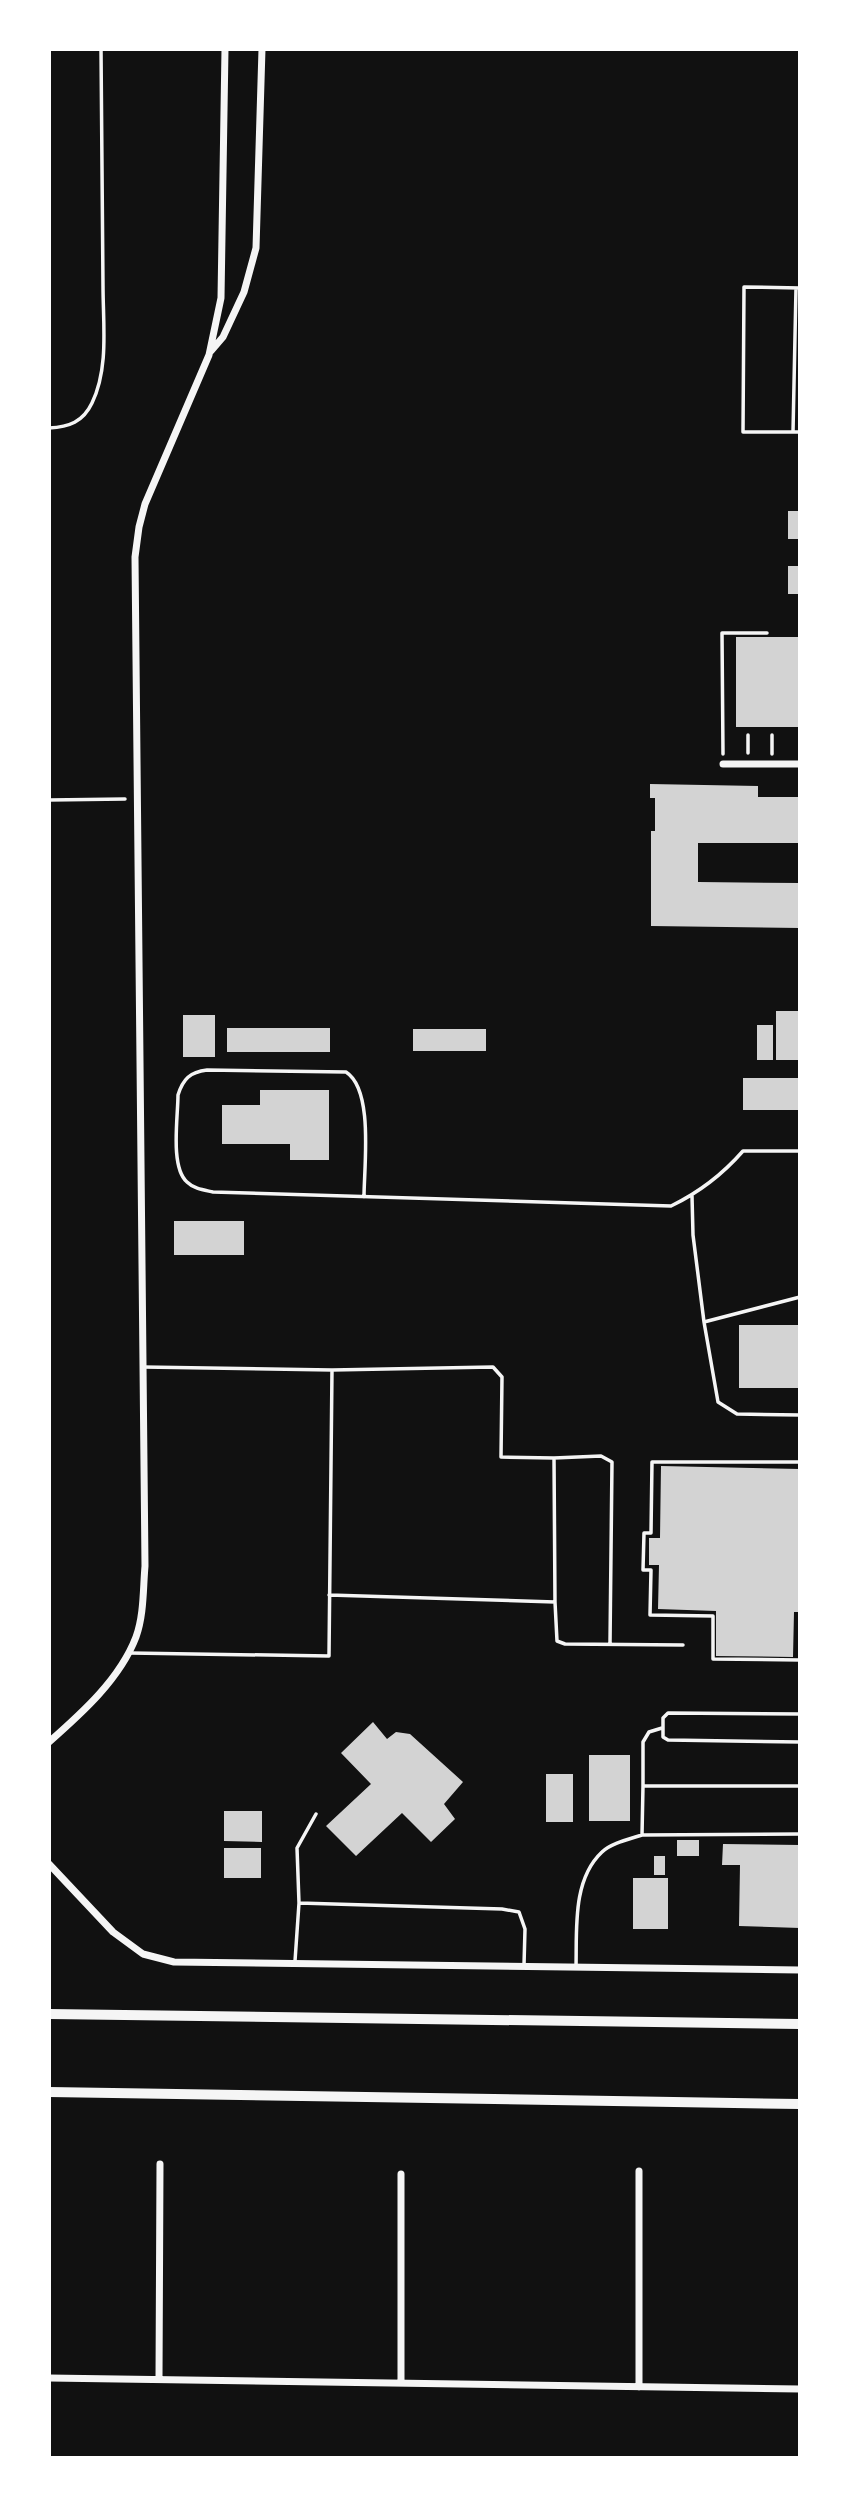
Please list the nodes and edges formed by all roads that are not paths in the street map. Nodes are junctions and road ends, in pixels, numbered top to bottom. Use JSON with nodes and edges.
{"nodes":[{"id":1,"x":225,"y":49,"type":"edge"},
{"id":2,"x":262,"y":49,"type":"edge"},
{"id":3,"x":798,"y":288,"type":"edge"},
{"id":4,"x":209,"y":355,"type":"junction"},
{"id":5,"x":793,"y":432,"type":"junction"},
{"id":6,"x":800,"y":432,"type":"edge"},
{"id":7,"x":723,"y":764,"type":"road end"},
{"id":8,"x":800,"y":764,"type":"edge"},
{"id":9,"x":800,"y":1151,"type":"edge"},
{"id":10,"x":692,"y":1196,"type":"junction"},
{"id":11,"x":364,"y":1197,"type":"junction"},
{"id":12,"x":800,"y":1297,"type":"edge"},
{"id":13,"x":704,"y":1322,"type":"junction"},
{"id":14,"x":143,"y":1367,"type":"junction"},
{"id":15,"x":332,"y":1370,"type":"junction"},
{"id":16,"x":800,"y":1415,"type":"edge"},
{"id":17,"x":554,"y":1458,"type":"junction"},
{"id":18,"x":330,"y":1595,"type":"junction"},
{"id":19,"x":555,"y":1602,"type":"junction"},
{"id":20,"x":610,"y":1644,"type":"junction"},
{"id":21,"x":682,"y":1645,"type":"dead end"},
{"id":22,"x":128,"y":1653,"type":"junction"},
{"id":23,"x":800,"y":1714,"type":"edge"},
{"id":24,"x":662,"y":1728,"type":"junction"},
{"id":25,"x":49,"y":1742,"type":"edge"},
{"id":26,"x":800,"y":1742,"type":"edge"},
{"id":27,"x":643,"y":1786,"type":"junction"},
{"id":28,"x":800,"y":1786,"type":"edge"},
{"id":29,"x":316,"y":1814,"type":"dead end"},
{"id":30,"x":800,"y":1834,"type":"edge"},
{"id":31,"x":642,"y":1835,"type":"junction"},
{"id":32,"x":49,"y":1864,"type":"edge"},
{"id":33,"x":299,"y":1903,"type":"junction"},
{"id":34,"x":295,"y":1964,"type":"junction"},
{"id":35,"x":524,"y":1966,"type":"junction"},
{"id":36,"x":576,"y":1967,"type":"junction"},
{"id":37,"x":800,"y":1970,"type":"edge"},
{"id":38,"x":49,"y":2014,"type":"edge"},
{"id":39,"x":800,"y":2024,"type":"edge"},
{"id":40,"x":49,"y":2092,"type":"edge"},
{"id":41,"x":800,"y":2104,"type":"edge"},
{"id":42,"x":160,"y":2164,"type":"dead end"},
{"id":43,"x":639,"y":2171,"type":"dead end"},
{"id":44,"x":401,"y":2174,"type":"dead end"},
{"id":45,"x":49,"y":2378,"type":"edge"},
{"id":46,"x":159,"y":2379,"type":"junction"},
{"id":47,"x":401,"y":2382,"type":"junction"},
{"id":48,"x":639,"y":2387,"type":"junction"},
{"id":49,"x":800,"y":2389,"type":"edge"}],
"edges":[{"from":1,"to":4,"type":"street"},
{"from":2,"to":4,"type":"street"},
{"from":3,"to":5,"type":"lane"},
{"from":3,"to":5,"type":"lane"},
{"from":4,"to":14,"type":"street"},
{"from":5,"to":6,"type":"lane"},
{"from":7,"to":8,"type":"street"},
{"from":9,"to":10,"type":"lane"},
{"from":10,"to":11,"type":"lane"},
{"from":10,"to":13,"type":"lane"},
{"from":11,"to":11,"type":"lane"},
{"from":12,"to":13,"type":"lane"},
{"from":13,"to":16,"type":"lane"},
{"from":14,"to":15,"type":"lane"},
{"from":14,"to":22,"type":"street"},
{"from":15,"to":17,"type":"lane"},
{"from":15,"to":18,"type":"lane"},
{"from":17,"to":19,"type":"lane"},
{"from":17,"to":20,"type":"lane"},
{"from":18,"to":19,"type":"lane"},
{"from":18,"to":22,"type":"lane"},
{"from":19,"to":20,"type":"lane"},
{"from":20,"to":21,"type":"lane"},
{"from":22,"to":25,"type":"street"},
{"from":23,"to":24,"type":"lane"},
{"from":24,"to":26,"type":"lane"},
{"from":24,"to":27,"type":"lane"},
{"from":27,"to":28,"type":"lane"},
{"from":27,"to":31,"type":"lane"},
{"from":29,"to":33,"type":"lane"},
{"from":30,"to":31,"type":"lane"},
{"from":31,"to":36,"type":"lane"},
{"from":32,"to":34,"type":"street"},
{"from":33,"to":34,"type":"lane"},
{"from":33,"to":35,"type":"lane"},
{"from":34,"to":35,"type":"street"},
{"from":35,"to":36,"type":"street"},
{"from":36,"to":37,"type":"street"},
{"from":38,"to":39,"type":"street"},
{"from":40,"to":41,"type":"street"},
{"from":42,"to":46,"type":"street"},
{"from":43,"to":48,"type":"street"},
{"from":44,"to":47,"type":"street"},
{"from":45,"to":46,"type":"street"},
{"from":46,"to":47,"type":"street"},
{"from":47,"to":48,"type":"street"},
{"from":48,"to":49,"type":"street"}]}
